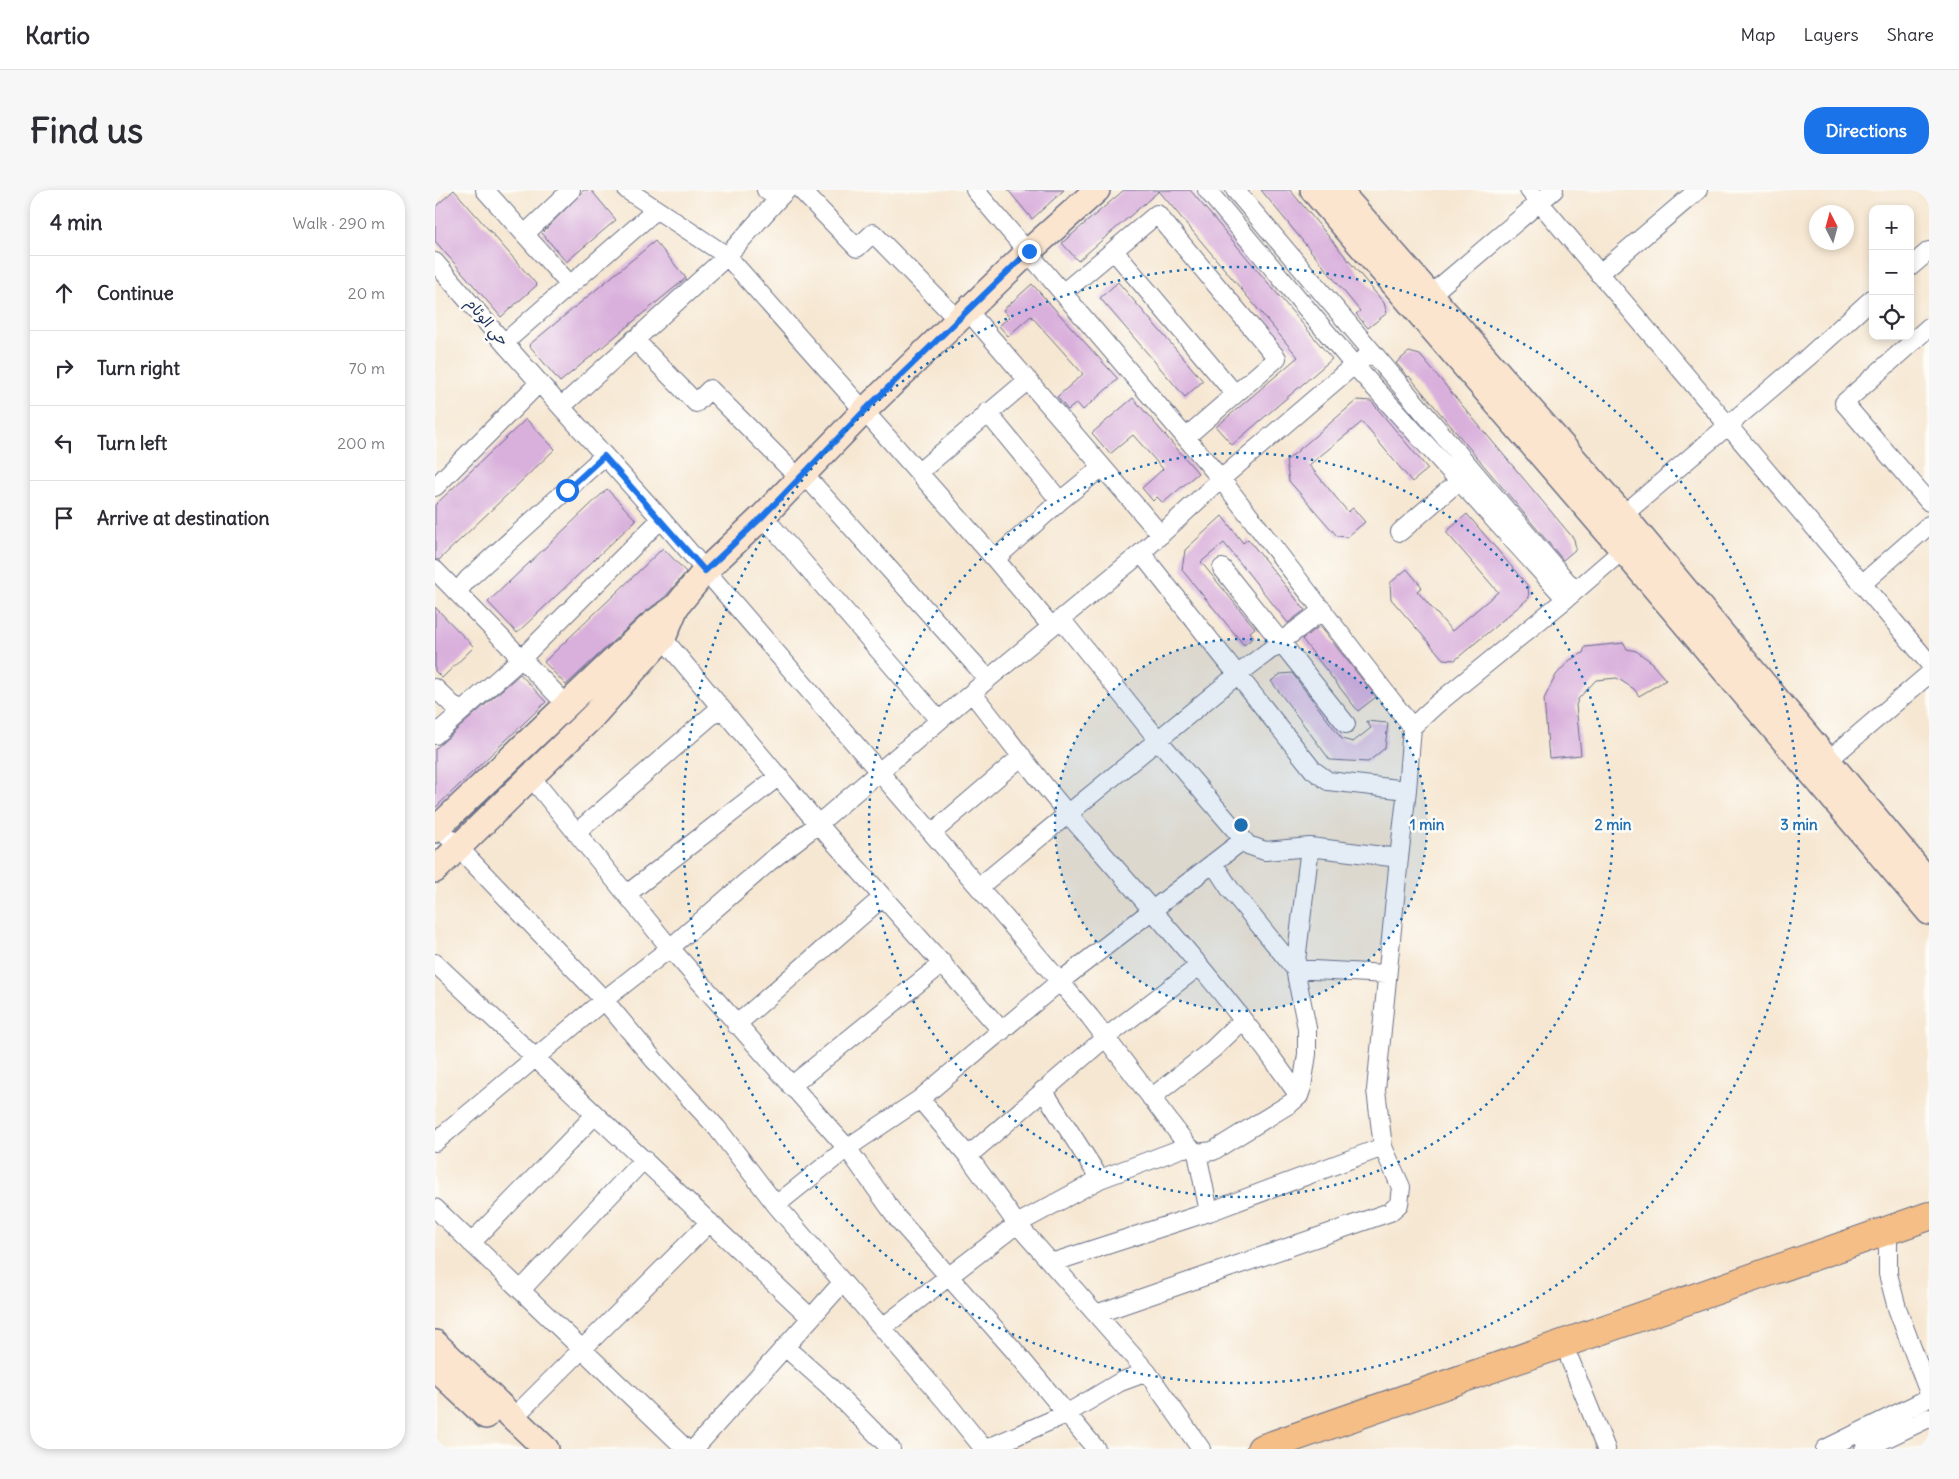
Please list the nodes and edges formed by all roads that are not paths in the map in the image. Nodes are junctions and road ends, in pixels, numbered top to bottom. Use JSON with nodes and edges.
{"nodes":[{"id":1,"x":485,"y":190,"type":"edge"},
{"id":2,"x":571,"y":190,"type":"edge"},
{"id":3,"x":627,"y":190,"type":"edge"},
{"id":4,"x":801,"y":190,"type":"edge"},
{"id":5,"x":975,"y":190,"type":"edge"},
{"id":6,"x":1097,"y":190,"type":"edge"},
{"id":7,"x":1207,"y":190,"type":"edge"},
{"id":8,"x":1235,"y":190,"type":"edge"},
{"id":9,"x":1313,"y":190,"type":"edge"},
{"id":10,"x":1338,"y":190,"type":"edge"},
{"id":11,"x":1554,"y":190,"type":"edge"},
{"id":12,"x":1698,"y":190,"type":"edge"},
{"id":13,"x":777,"y":193,"type":"edge"},
{"id":14,"x":1534,"y":196,"type":"edge"},
{"id":15,"x":656,"y":210,"type":"junction"},
{"id":16,"x":525,"y":234,"type":"junction"},
{"id":17,"x":1029,"y":251,"type":"junction"},
{"id":18,"x":1114,"y":251,"type":"junction"},
{"id":19,"x":1929,"y":251,"type":"edge"},
{"id":20,"x":727,"y":256,"type":"junction"},
{"id":21,"x":435,"y":262,"type":"edge"},
{"id":22,"x":1914,"y":264,"type":"edge"},
{"id":23,"x":1599,"y":274,"type":"junction"},
{"id":24,"x":570,"y":285,"type":"junction"},
{"id":25,"x":1063,"y":292,"type":"junction"},
{"id":26,"x":1429,"y":296,"type":"junction"},
{"id":27,"x":1869,"y":304,"type":"edge"},
{"id":28,"x":964,"y":317,"type":"junction"},
{"id":29,"x":1929,"y":327,"type":"edge"},
{"id":30,"x":1914,"y":335,"type":"edge"},
{"id":31,"x":634,"y":340,"type":"junction"},
{"id":32,"x":1906,"y":340,"type":"edge"},
{"id":33,"x":504,"y":343,"type":"junction"},
{"id":34,"x":1373,"y":353,"type":"junction"},
{"id":35,"x":1354,"y":365,"type":"junction"},
{"id":36,"x":1028,"y":380,"type":"junction"},
{"id":37,"x":539,"y":383,"type":"junction"},
{"id":38,"x":1235,"y":394,"type":"junction"},
{"id":39,"x":561,"y":406,"type":"junction"},
{"id":40,"x":865,"y":410,"type":"junction"},
{"id":41,"x":987,"y":412,"type":"junction"},
{"id":42,"x":1729,"y":425,"type":"junction"},
{"id":43,"x":1186,"y":437,"type":"junction"},
{"id":44,"x":604,"y":456,"type":"junction"},
{"id":45,"x":1102,"y":467,"type":"junction"},
{"id":46,"x":919,"y":472,"type":"junction"},
{"id":47,"x":1465,"y":475,"type":"junction"},
{"id":48,"x":801,"y":476,"type":"junction"},
{"id":49,"x":1221,"y":479,"type":"junction"},
{"id":50,"x":435,"y":487,"type":"edge"},
{"id":51,"x":1060,"y":501,"type":"junction"},
{"id":52,"x":1929,"y":502,"type":"edge"},
{"id":53,"x":1623,"y":515,"type":"junction"},
{"id":54,"x":763,"y":516,"type":"junction"},
{"id":55,"x":661,"y":519,"type":"junction"},
{"id":56,"x":1929,"y":525,"type":"edge"},
{"id":57,"x":1400,"y":532,"type":"dead end"},
{"id":58,"x":1161,"y":535,"type":"junction"},
{"id":59,"x":1631,"y":543,"type":"junction"},
{"id":60,"x":1141,"y":553,"type":"junction"},
{"id":61,"x":995,"y":559,"type":"junction"},
{"id":62,"x":1222,"y":568,"type":"dead end"},
{"id":63,"x":435,"y":570,"type":"edge"},
{"id":64,"x":705,"y":571,"type":"junction"},
{"id":65,"x":1862,"y":584,"type":"junction"},
{"id":66,"x":457,"y":592,"type":"junction"},
{"id":67,"x":1570,"y":595,"type":"junction"},
{"id":68,"x":1323,"y":610,"type":"junction"},
{"id":69,"x":1056,"y":622,"type":"junction"},
{"id":70,"x":657,"y":632,"type":"junction"},
{"id":71,"x":1281,"y":643,"type":"junction"},
{"id":72,"x":522,"y":658,"type":"junction"},
{"id":73,"x":1929,"y":663,"type":"edge"},
{"id":74,"x":1929,"y":674,"type":"edge"},
{"id":75,"x":1237,"y":675,"type":"junction"},
{"id":76,"x":988,"y":678,"type":"junction"},
{"id":77,"x":435,"y":688,"type":"edge"},
{"id":78,"x":973,"y":693,"type":"junction"},
{"id":79,"x":567,"y":705,"type":"junction"},
{"id":80,"x":720,"y":708,"type":"junction"},
{"id":81,"x":461,"y":712,"type":"junction"},
{"id":82,"x":939,"y":720,"type":"junction"},
{"id":83,"x":1346,"y":724,"type":"dead end"},
{"id":84,"x":1412,"y":727,"type":"junction"},
{"id":85,"x":435,"y":735,"type":"edge"},
{"id":86,"x":1159,"y":741,"type":"junction"},
{"id":87,"x":1022,"y":756,"type":"junction"},
{"id":88,"x":1819,"y":768,"type":"junction"},
{"id":89,"x":880,"y":771,"type":"junction"},
{"id":90,"x":779,"y":776,"type":"junction"},
{"id":91,"x":531,"y":778,"type":"junction"},
{"id":92,"x":1407,"y":790,"type":"junction"},
{"id":93,"x":1068,"y":813,"type":"junction"},
{"id":94,"x":818,"y":824,"type":"junction"},
{"id":95,"x":436,"y":826,"type":"edge"},
{"id":96,"x":576,"y":833,"type":"junction"},
{"id":97,"x":932,"y":833,"type":"junction"},
{"id":98,"x":1243,"y":840,"type":"junction"},
{"id":99,"x":459,"y":846,"type":"junction"},
{"id":100,"x":1311,"y":847,"type":"junction"},
{"id":101,"x":1399,"y":858,"type":"junction"},
{"id":102,"x":1213,"y":863,"type":"junction"},
{"id":103,"x":435,"y":870,"type":"edge"},
{"id":104,"x":1929,"y":882,"type":"edge"},
{"id":105,"x":979,"y":887,"type":"junction"},
{"id":106,"x":627,"y":894,"type":"junction"},
{"id":107,"x":883,"y":897,"type":"junction"},
{"id":108,"x":1152,"y":908,"type":"junction"},
{"id":109,"x":1929,"y":912,"type":"edge"},
{"id":110,"x":670,"y":948,"type":"junction"},
{"id":111,"x":435,"y":963,"type":"edge"},
{"id":112,"x":943,"y":963,"type":"junction"},
{"id":113,"x":1199,"y":966,"type":"junction"},
{"id":114,"x":1295,"y":969,"type":"junction"},
{"id":115,"x":1387,"y":974,"type":"junction"},
{"id":116,"x":1058,"y":983,"type":"junction"},
{"id":117,"x":604,"y":1000,"type":"junction"},
{"id":118,"x":1243,"y":1020,"type":"junction"},
{"id":119,"x":736,"y":1025,"type":"junction"},
{"id":120,"x":1001,"y":1031,"type":"junction"},
{"id":121,"x":1105,"y":1038,"type":"junction"},
{"id":122,"x":535,"y":1057,"type":"junction"},
{"id":123,"x":791,"y":1086,"type":"junction"},
{"id":124,"x":1043,"y":1090,"type":"junction"},
{"id":125,"x":1299,"y":1096,"type":"junction"},
{"id":126,"x":1151,"y":1098,"type":"junction"},
{"id":127,"x":920,"y":1099,"type":"junction"},
{"id":128,"x":595,"y":1115,"type":"junction"},
{"id":129,"x":435,"y":1142,"type":"edge"},
{"id":130,"x":1383,"y":1146,"type":"junction"},
{"id":131,"x":847,"y":1148,"type":"junction"},
{"id":132,"x":1193,"y":1150,"type":"junction"},
{"id":133,"x":968,"y":1156,"type":"junction"},
{"id":134,"x":644,"y":1159,"type":"junction"},
{"id":135,"x":1100,"y":1180,"type":"junction"},
{"id":136,"x":776,"y":1206,"type":"junction"},
{"id":137,"x":435,"y":1208,"type":"edge"},
{"id":138,"x":1209,"y":1212,"type":"junction"},
{"id":139,"x":1929,"y":1216,"type":"edge"},
{"id":140,"x":710,"y":1222,"type":"junction"},
{"id":141,"x":1017,"y":1224,"type":"junction"},
{"id":142,"x":1929,"y":1235,"type":"edge"},
{"id":143,"x":1888,"y":1239,"type":"junction"},
{"id":144,"x":471,"y":1243,"type":"junction"},
{"id":145,"x":1051,"y":1263,"type":"junction"},
{"id":146,"x":949,"y":1277,"type":"junction"},
{"id":147,"x":842,"y":1283,"type":"junction"},
{"id":148,"x":521,"y":1290,"type":"junction"},
{"id":149,"x":1096,"y":1314,"type":"junction"},
{"id":150,"x":811,"y":1318,"type":"junction"},
{"id":151,"x":883,"y":1327,"type":"junction"},
{"id":152,"x":435,"y":1342,"type":"edge"},
{"id":153,"x":785,"y":1346,"type":"junction"},
{"id":154,"x":582,"y":1349,"type":"junction"},
{"id":155,"x":1570,"y":1360,"type":"junction"},
{"id":156,"x":435,"y":1368,"type":"edge"},
{"id":157,"x":1147,"y":1372,"type":"junction"},
{"id":158,"x":1929,"y":1393,"type":"edge"},
{"id":159,"x":1929,"y":1398,"type":"edge"},
{"id":160,"x":1067,"y":1414,"type":"junction"},
{"id":161,"x":513,"y":1418,"type":"junction"},
{"id":162,"x":1929,"y":1418,"type":"edge"},
{"id":163,"x":521,"y":1449,"type":"edge"},
{"id":164,"x":547,"y":1449,"type":"edge"},
{"id":165,"x":686,"y":1449,"type":"edge"},
{"id":166,"x":694,"y":1449,"type":"edge"},
{"id":167,"x":891,"y":1449,"type":"edge"},
{"id":168,"x":985,"y":1449,"type":"edge"},
{"id":169,"x":1096,"y":1449,"type":"edge"},
{"id":170,"x":1201,"y":1449,"type":"edge"},
{"id":171,"x":1261,"y":1449,"type":"edge"},
{"id":172,"x":1314,"y":1449,"type":"edge"},
{"id":173,"x":1606,"y":1449,"type":"edge"},
{"id":174,"x":1825,"y":1449,"type":"edge"},
{"id":175,"x":1864,"y":1449,"type":"edge"}],
"edges":[{"from":1,"to":16,"type":"street"},
{"from":2,"to":16,"type":"street"},
{"from":3,"to":15,"type":"street"},
{"from":4,"to":28,"type":"street"},
{"from":5,"to":17,"type":"street"},
{"from":6,"to":17,"type":"street"},
{"from":7,"to":35,"type":"street"},
{"from":8,"to":34,"type":"street"},
{"from":9,"to":59,"type":"street"},
{"from":10,"to":26,"type":"street"},
{"from":11,"to":14,"type":"street"},
{"from":12,"to":23,"type":"street"},
{"from":13,"to":20,"type":"street"},
{"from":14,"to":23,"type":"street"},
{"from":14,"to":26,"type":"street"},
{"from":15,"to":20,"type":"street"},
{"from":15,"to":24,"type":"street"},
{"from":16,"to":24,"type":"street"},
{"from":17,"to":25,"type":"street"},
{"from":17,"to":28,"type":"street"},
{"from":18,"to":25,"type":"street"},
{"from":18,"to":38,"type":"street"},
{"from":18,"to":38,"type":"street"},
{"from":19,"to":22,"type":"street"},
{"from":20,"to":31,"type":"street"},
{"from":20,"to":40,"type":"street"},
{"from":21,"to":33,"type":"street","name":"حي الوئام"},
{"from":23,"to":42,"type":"street"},
{"from":24,"to":33,"type":"street"},
{"from":25,"to":43,"type":"street"},
{"from":26,"to":53,"type":"street"},
{"from":27,"to":42,"type":"street"},
{"from":28,"to":36,"type":"street"},
{"from":28,"to":40,"type":"street"},
{"from":29,"to":30,"type":"street"},
{"from":31,"to":39,"type":"street"},
{"from":31,"to":48,"type":"street"},
{"from":32,"to":52,"type":"street"},
{"from":33,"to":37,"type":"street","name":"حي الوئام"},
{"from":34,"to":35,"type":"street"},
{"from":34,"to":47,"type":"street"},
{"from":35,"to":47,"type":"street"},
{"from":35,"to":49,"type":"street"},
{"from":36,"to":41,"type":"street"},
{"from":36,"to":45,"type":"street"},
{"from":37,"to":39,"type":"street","name":"حي الوئام"},
{"from":37,"to":50,"type":"street"},
{"from":38,"to":43,"type":"street"},
{"from":39,"to":44,"type":"street","name":"حي الوئام"},
{"from":40,"to":46,"type":"street"},
{"from":40,"to":48,"type":"street"},
{"from":41,"to":46,"type":"street"},
{"from":41,"to":51,"type":"street"},
{"from":42,"to":53,"type":"street"},
{"from":42,"to":65,"type":"street"},
{"from":43,"to":49,"type":"street"},
{"from":44,"to":55,"type":"street","name":"حي الوئام"},
{"from":44,"to":66,"type":"street"},
{"from":45,"to":51,"type":"street"},
{"from":45,"to":58,"type":"street"},
{"from":46,"to":61,"type":"street"},
{"from":47,"to":57,"type":"street"},
{"from":47,"to":67,"type":"street"},
{"from":48,"to":54,"type":"street"},
{"from":48,"to":76,"type":"street"},
{"from":49,"to":58,"type":"street"},
{"from":49,"to":68,"type":"street"},
{"from":51,"to":61,"type":"street"},
{"from":53,"to":59,"type":"street"},
{"from":54,"to":64,"type":"street"},
{"from":54,"to":82,"type":"street"},
{"from":55,"to":64,"type":"street","name":"حي الوئام"},
{"from":55,"to":72,"type":"street"},
{"from":56,"to":65,"type":"street"},
{"from":58,"to":60,"type":"street"},
{"from":59,"to":67,"type":"street"},
{"from":59,"to":88,"type":"street"},
{"from":60,"to":69,"type":"street"},
{"from":60,"to":75,"type":"street"},
{"from":61,"to":69,"type":"street"},
{"from":62,"to":71,"type":"street"},
{"from":63,"to":66,"type":"street"},
{"from":64,"to":70,"type":"street"},
{"from":64,"to":89,"type":"street","name":"حي الوئام"},
{"from":65,"to":73,"type":"street"},
{"from":66,"to":72,"type":"street"},
{"from":67,"to":84,"type":"street"},
{"from":68,"to":71,"type":"street"},
{"from":68,"to":84,"type":"street"},
{"from":69,"to":76,"type":"street"},
{"from":69,"to":86,"type":"street"},
{"from":70,"to":79,"type":"street"},
{"from":70,"to":80,"type":"street"},
{"from":70,"to":91,"type":"street"},
{"from":71,"to":75,"type":"street"},
{"from":71,"to":83,"type":"street"},
{"from":72,"to":79,"type":"street"},
{"from":72,"to":81,"type":"street"},
{"from":74,"to":88,"type":"street"},
{"from":75,"to":86,"type":"street"},
{"from":75,"to":92,"type":"street"},
{"from":76,"to":78,"type":"street"},
{"from":77,"to":81,"type":"street"},
{"from":78,"to":82,"type":"street"},
{"from":78,"to":87,"type":"street"},
{"from":79,"to":95,"type":"street"},
{"from":80,"to":90,"type":"street"},
{"from":80,"to":96,"type":"street"},
{"from":81,"to":85,"type":"street"},
{"from":82,"to":89,"type":"street"},
{"from":84,"to":92,"type":"street"},
{"from":86,"to":93,"type":"street"},
{"from":86,"to":98,"type":"street"},
{"from":87,"to":93,"type":"street"},
{"from":87,"to":97,"type":"street"},
{"from":88,"to":104,"type":"street"},
{"from":88,"to":109,"type":"street"},
{"from":89,"to":94,"type":"street"},
{"from":89,"to":97,"type":"street","name":"حي الوئام"},
{"from":90,"to":94,"type":"street"},
{"from":90,"to":106,"type":"street"},
{"from":91,"to":96,"type":"street"},
{"from":91,"to":99,"type":"street"},
{"from":92,"to":101,"type":"street"},
{"from":93,"to":105,"type":"street"},
{"from":93,"to":108,"type":"street"},
{"from":94,"to":107,"type":"street"},
{"from":94,"to":110,"type":"street"},
{"from":95,"to":99,"type":"street"},
{"from":96,"to":106,"type":"street"},
{"from":97,"to":105,"type":"street","name":"حي الوئام"},
{"from":98,"to":100,"type":"street"},
{"from":98,"to":102,"type":"street"},
{"from":99,"to":103,"type":"street"},
{"from":99,"to":117,"type":"street"},
{"from":100,"to":101,"type":"street"},
{"from":100,"to":114,"type":"street"},
{"from":101,"to":115,"type":"street"},
{"from":102,"to":108,"type":"street"},
{"from":102,"to":114,"type":"street"},
{"from":105,"to":116,"type":"street","name":"حي الوئام"},
{"from":106,"to":110,"type":"street"},
{"from":107,"to":112,"type":"street"},
{"from":107,"to":119,"type":"street"},
{"from":108,"to":113,"type":"street"},
{"from":108,"to":116,"type":"street"},
{"from":110,"to":117,"type":"street"},
{"from":110,"to":119,"type":"street"},
{"from":111,"to":122,"type":"street"},
{"from":112,"to":120,"type":"street"},
{"from":112,"to":123,"type":"street"},
{"from":113,"to":118,"type":"street"},
{"from":113,"to":121,"type":"street"},
{"from":114,"to":115,"type":"street"},
{"from":114,"to":125,"type":"street"},
{"from":115,"to":130,"type":"street"},
{"from":116,"to":120,"type":"street"},
{"from":116,"to":121,"type":"street","name":"حي الوئام"},
{"from":117,"to":122,"type":"street"},
{"from":117,"to":136,"type":"street"},
{"from":118,"to":125,"type":"street"},
{"from":118,"to":126,"type":"street"},
{"from":119,"to":123,"type":"street"},
{"from":120,"to":127,"type":"street"},
{"from":121,"to":124,"type":"street"},
{"from":121,"to":126,"type":"street","name":"حي الوئام"},
{"from":122,"to":128,"type":"street"},
{"from":122,"to":129,"type":"street"},
{"from":123,"to":131,"type":"street"},
{"from":124,"to":133,"type":"street"},
{"from":124,"to":135,"type":"street"},
{"from":125,"to":132,"type":"street"},
{"from":126,"to":132,"type":"street","name":"حي الوئام"},
{"from":127,"to":131,"type":"street"},
{"from":127,"to":133,"type":"street"},
{"from":128,"to":134,"type":"street"},
{"from":128,"to":144,"type":"street"},
{"from":130,"to":138,"type":"street"},
{"from":130,"to":149,"type":"street"},
{"from":131,"to":136,"type":"street"},
{"from":131,"to":146,"type":"street"},
{"from":132,"to":135,"type":"street"},
{"from":132,"to":138,"type":"street"},
{"from":133,"to":141,"type":"street"},
{"from":134,"to":140,"type":"street"},
{"from":134,"to":148,"type":"street"},
{"from":135,"to":141,"type":"street"},
{"from":136,"to":147,"type":"street"},
{"from":137,"to":144,"type":"street"},
{"from":138,"to":145,"type":"street"},
{"from":139,"to":143,"type":"main road"},
{"from":140,"to":150,"type":"street"},
{"from":140,"to":154,"type":"street"},
{"from":141,"to":145,"type":"street"},
{"from":141,"to":146,"type":"street"},
{"from":142,"to":143,"type":"main road"},
{"from":143,"to":155,"type":"main road"},
{"from":143,"to":158,"type":"street"},
{"from":143,"to":171,"type":"main road"},
{"from":144,"to":148,"type":"street"},
{"from":145,"to":149,"type":"street"},
{"from":146,"to":151,"type":"street"},
{"from":146,"to":160,"type":"street"},
{"from":147,"to":150,"type":"street"},
{"from":147,"to":151,"type":"street"},
{"from":148,"to":154,"type":"street"},
{"from":149,"to":157,"type":"street"},
{"from":150,"to":153,"type":"street"},
{"from":151,"to":168,"type":"street"},
{"from":152,"to":161,"type":"street"},
{"from":153,"to":166,"type":"street"},
{"from":153,"to":167,"type":"street"},
{"from":154,"to":161,"type":"street"},
{"from":154,"to":165,"type":"street"},
{"from":155,"to":172,"type":"main road"},
{"from":155,"to":173,"type":"street"},
{"from":156,"to":163,"type":"street"},
{"from":157,"to":160,"type":"street"},
{"from":157,"to":170,"type":"street"},
{"from":159,"to":174,"type":"street"},
{"from":160,"to":168,"type":"street"},
{"from":160,"to":169,"type":"street"},
{"from":161,"to":164,"type":"street"},
{"from":162,"to":175,"type":"street"}]}
